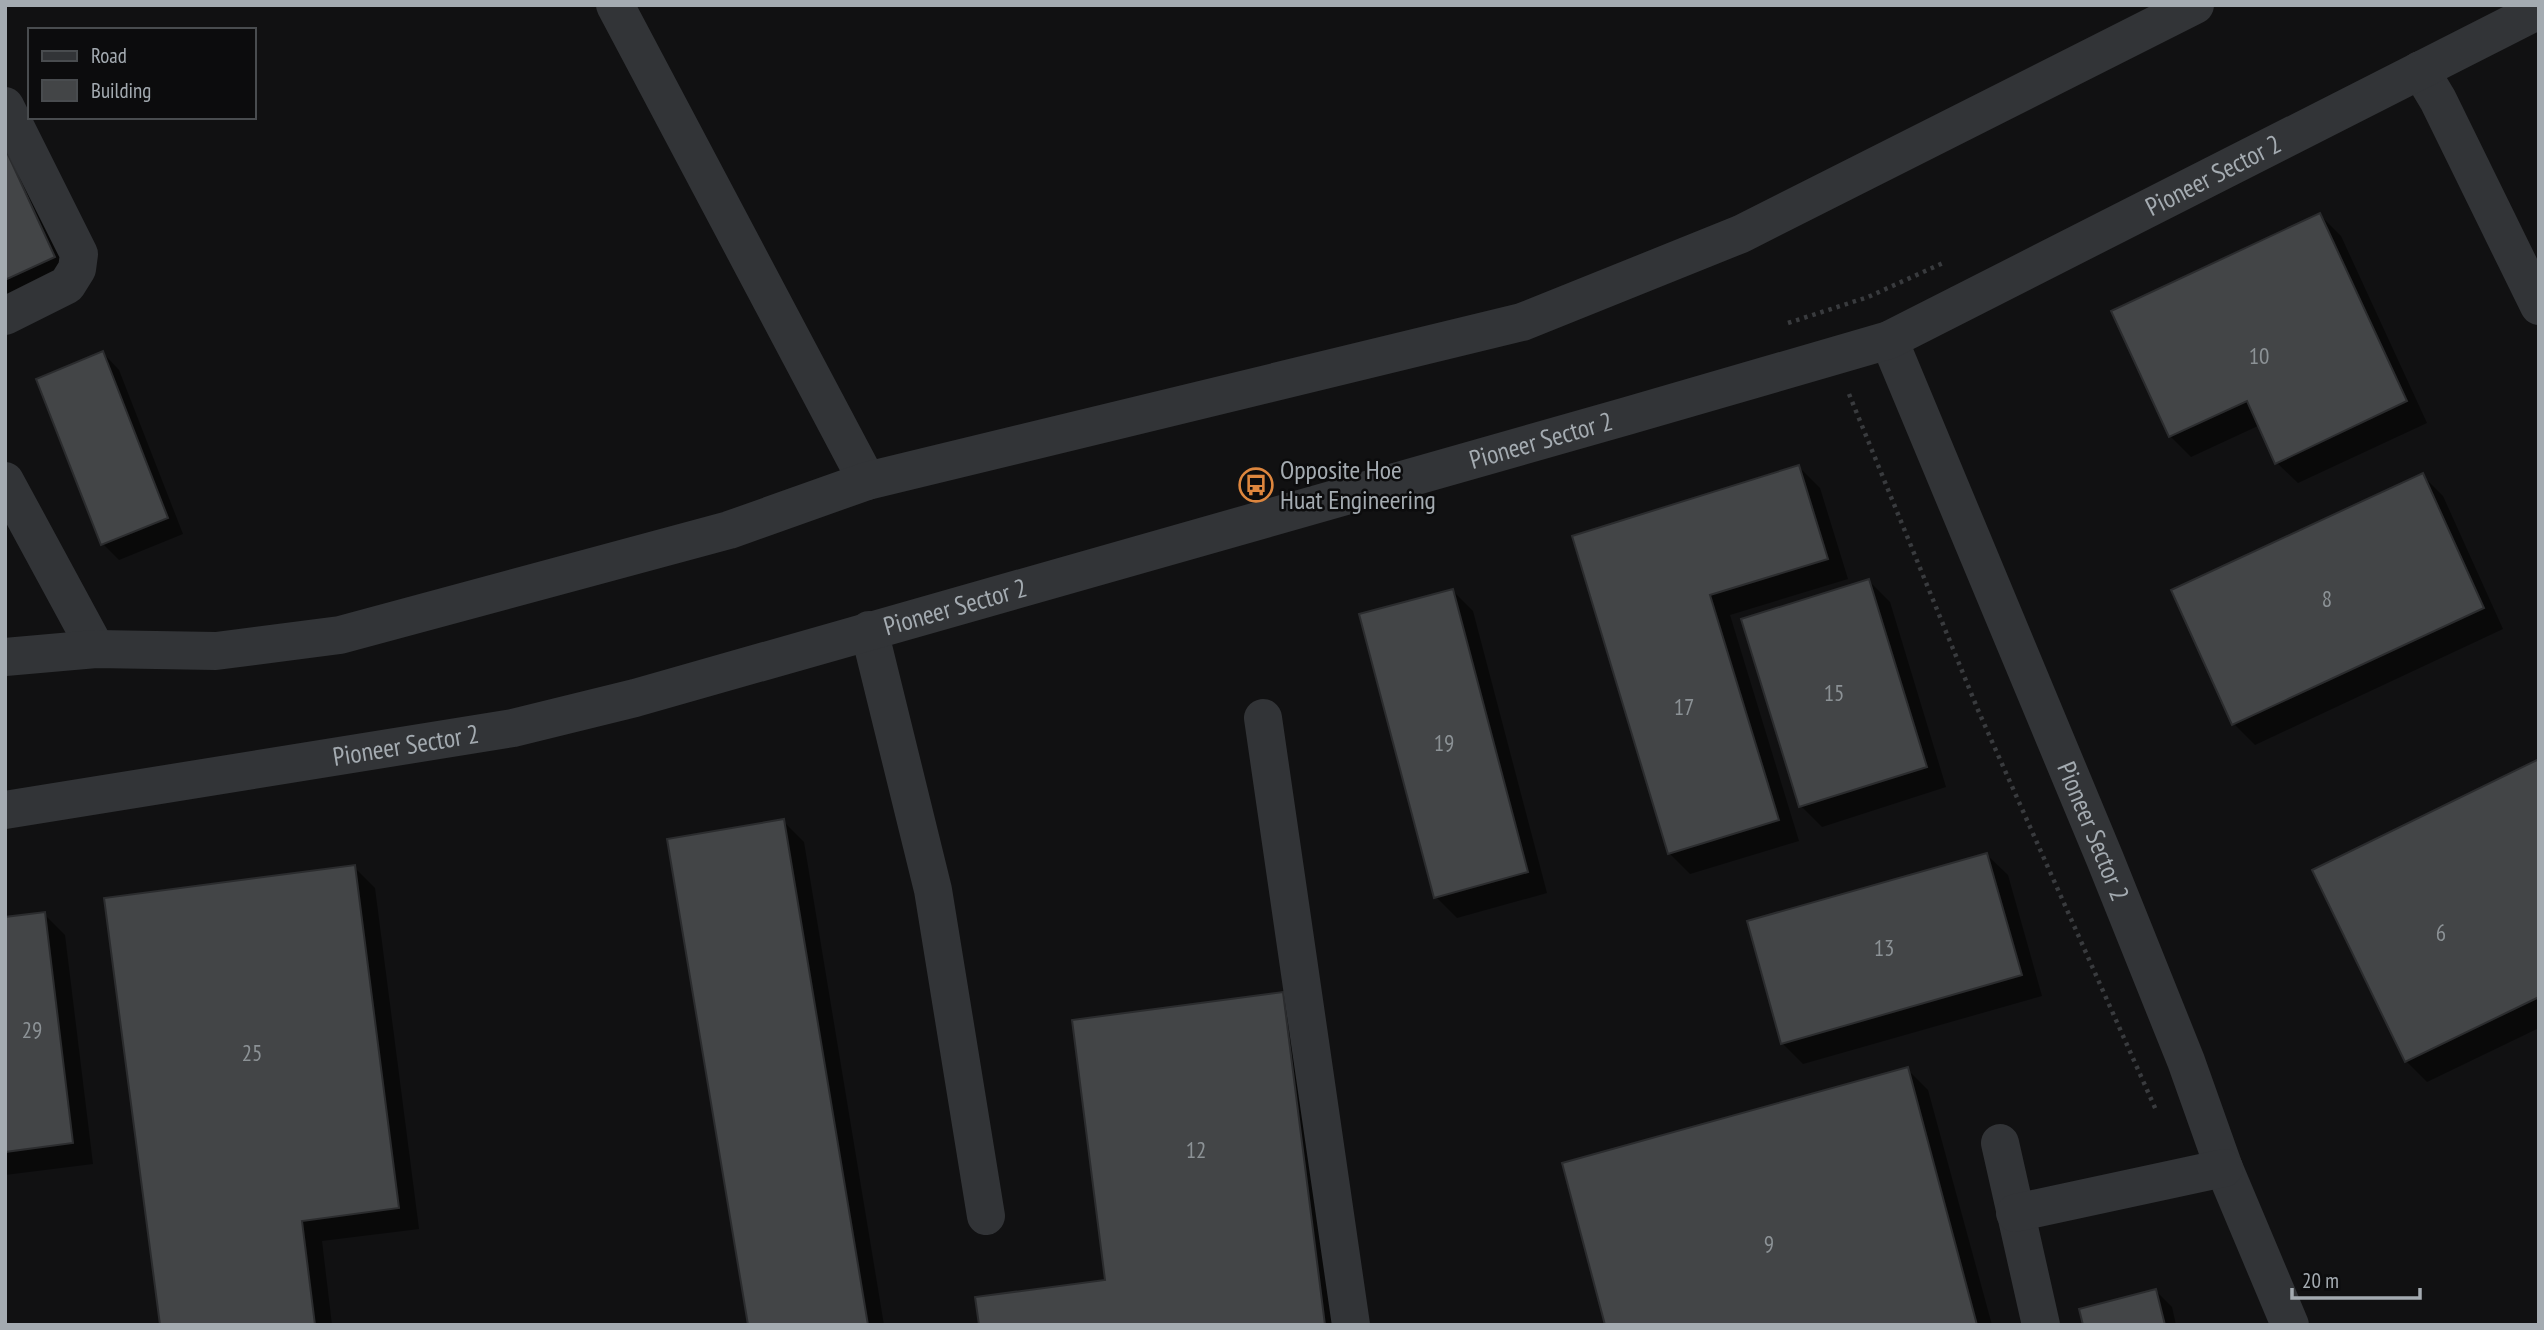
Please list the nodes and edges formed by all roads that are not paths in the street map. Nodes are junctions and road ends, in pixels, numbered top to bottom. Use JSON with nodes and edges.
{"nodes":[{"id":1,"x":615,"y":5,"type":"edge"},
{"id":2,"x":2195,"y":5,"type":"edge"},
{"id":3,"x":2539,"y":10,"type":"edge"},
{"id":4,"x":2420,"y":71,"type":"junction"},
{"id":5,"x":5,"y":106,"type":"edge"},
{"id":6,"x":2539,"y":306,"type":"edge"},
{"id":7,"x":5,"y":316,"type":"edge"},
{"id":8,"x":1889,"y":340,"type":"junction"},
{"id":9,"x":5,"y":481,"type":"edge"},
{"id":10,"x":867,"y":481,"type":"junction"},
{"id":11,"x":869,"y":630,"type":"junction"},
{"id":12,"x":96,"y":649,"type":"junction"},
{"id":13,"x":5,"y":657,"type":"edge"},
{"id":14,"x":1263,"y":718,"type":"dead end"},
{"id":15,"x":5,"y":810,"type":"edge"},
{"id":16,"x":2000,"y":1143,"type":"dead end"},
{"id":17,"x":2224,"y":1168,"type":"junction"},
{"id":18,"x":2015,"y":1213,"type":"junction"},
{"id":19,"x":986,"y":1216,"type":"dead end"},
{"id":20,"x":1351,"y":1325,"type":"edge"},
{"id":21,"x":2041,"y":1325,"type":"edge"},
{"id":22,"x":2290,"y":1325,"type":"edge"}],
"edges":[{"from":1,"to":10,"type":"street"},
{"from":2,"to":10,"type":"street"},
{"from":3,"to":4,"type":"street","name":"Pioneer Sector 2"},
{"from":4,"to":6,"type":"street"},
{"from":4,"to":8,"type":"street","name":"Pioneer Sector 2"},
{"from":5,"to":7,"type":"street"},
{"from":8,"to":11,"type":"street","name":"Pioneer Sector 2"},
{"from":8,"to":17,"type":"street","name":"Pioneer Sector 2"},
{"from":9,"to":12,"type":"street"},
{"from":10,"to":12,"type":"street"},
{"from":11,"to":15,"type":"street","name":"Pioneer Sector 2"},
{"from":11,"to":19,"type":"street"},
{"from":12,"to":13,"type":"street"},
{"from":14,"to":20,"type":"street"},
{"from":16,"to":18,"type":"street"},
{"from":17,"to":18,"type":"street"},
{"from":17,"to":22,"type":"street","name":"Pioneer Sector 2"},
{"from":18,"to":21,"type":"street"}]}
